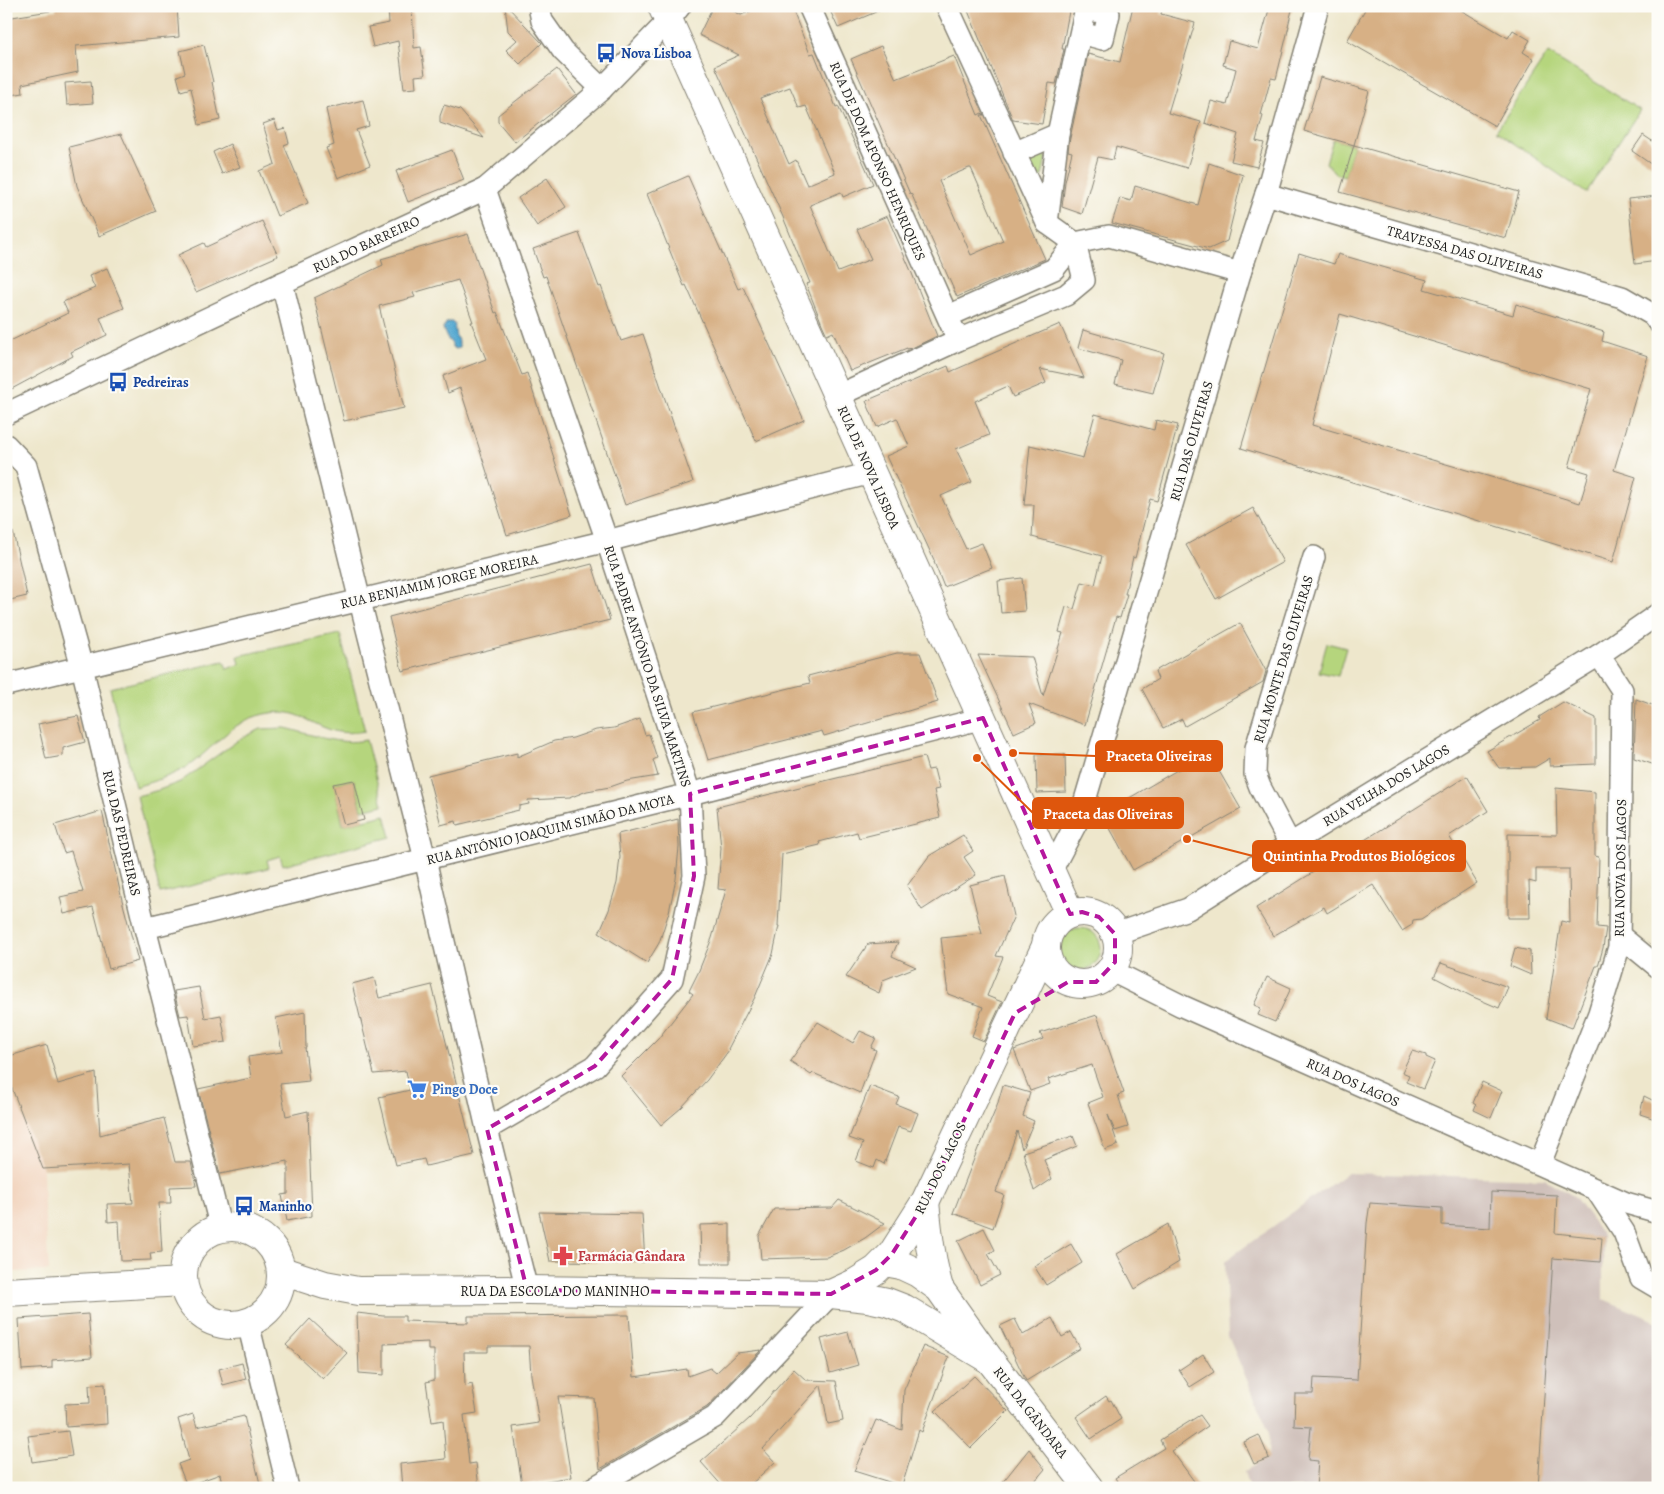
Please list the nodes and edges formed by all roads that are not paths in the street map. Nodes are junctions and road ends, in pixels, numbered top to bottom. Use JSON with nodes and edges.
{"nodes":[{"id":1,"x":539,"y":6,"type":"edge"},
{"id":2,"x":809,"y":6,"type":"edge"},
{"id":3,"x":948,"y":6,"type":"edge"},
{"id":4,"x":1318,"y":6,"type":"edge"},
{"id":5,"x":670,"y":11,"type":"edge"},
{"id":6,"x":1081,"y":33,"type":"dead end"},
{"id":7,"x":602,"y":89,"type":"junction"},
{"id":8,"x":1058,"y":134,"type":"junction"},
{"id":9,"x":1014,"y":153,"type":"junction"},
{"id":10,"x":486,"y":189,"type":"junction"},
{"id":11,"x":1266,"y":194,"type":"junction"},
{"id":12,"x":1046,"y":223,"type":"junction"},
{"id":13,"x":1075,"y":243,"type":"junction"},
{"id":14,"x":1054,"y":269,"type":"junction"},
{"id":15,"x":1240,"y":273,"type":"junction"},
{"id":16,"x":282,"y":283,"type":"junction"},
{"id":17,"x":1066,"y":295,"type":"junction"},
{"id":18,"x":948,"y":316,"type":"junction"},
{"id":19,"x":1658,"y":322,"type":"edge"},
{"id":20,"x":958,"y":340,"type":"junction"},
{"id":21,"x":838,"y":396,"type":"junction"},
{"id":22,"x":6,"y":414,"type":"edge"},
{"id":23,"x":6,"y":445,"type":"edge"},
{"id":24,"x":871,"y":473,"type":"junction"},
{"id":25,"x":607,"y":541,"type":"junction"},
{"id":26,"x":1314,"y":557,"type":"dead end"},
{"id":27,"x":360,"y":600,"type":"junction"},
{"id":28,"x":1658,"y":614,"type":"edge"},
{"id":29,"x":1599,"y":655,"type":"junction"},
{"id":30,"x":82,"y":667,"type":"junction"},
{"id":31,"x":6,"y":685,"type":"edge"},
{"id":32,"x":983,"y":718,"type":"junction"},
{"id":33,"x":690,"y":794,"type":"junction"},
{"id":34,"x":1290,"y":844,"type":"junction"},
{"id":35,"x":425,"y":859,"type":"junction"},
{"id":36,"x":1051,"y":871,"type":"junction"},
{"id":37,"x":1070,"y":914,"type":"junction"},
{"id":38,"x":145,"y":928,"type":"junction"},
{"id":39,"x":1116,"y":934,"type":"junction"},
{"id":40,"x":1619,"y":935,"type":"junction"},
{"id":41,"x":1045,"y":948,"type":"junction"},
{"id":42,"x":1658,"y":967,"type":"edge"},
{"id":43,"x":1110,"y":970,"type":"junction"},
{"id":44,"x":1068,"y":982,"type":"junction"},
{"id":45,"x":1015,"y":1013,"type":"junction"},
{"id":46,"x":488,"y":1129,"type":"junction"},
{"id":47,"x":1540,"y":1164,"type":"junction"},
{"id":48,"x":1597,"y":1190,"type":"junction"},
{"id":49,"x":925,"y":1202,"type":"junction"},
{"id":50,"x":1657,"y":1209,"type":"edge"},
{"id":51,"x":221,"y":1228,"type":"junction"},
{"id":52,"x":885,"y":1262,"type":"junction"},
{"id":53,"x":282,"y":1271,"type":"junction"},
{"id":54,"x":183,"y":1282,"type":"junction"},
{"id":55,"x":939,"y":1288,"type":"junction"},
{"id":56,"x":1658,"y":1288,"type":"edge"},
{"id":57,"x":527,"y":1290,"type":"junction"},
{"id":58,"x":6,"y":1292,"type":"edge"},
{"id":59,"x":831,"y":1294,"type":"junction"},
{"id":60,"x":905,"y":1309,"type":"junction"},
{"id":61,"x":248,"y":1323,"type":"junction"},
{"id":62,"x":990,"y":1360,"type":"junction"},
{"id":63,"x":288,"y":1488,"type":"edge"},
{"id":64,"x":593,"y":1488,"type":"edge"},
{"id":65,"x":1089,"y":1488,"type":"edge"}],
"edges":[{"from":1,"to":7,"type":"street"},
{"from":2,"to":18,"type":"street","name":"RUA DE DOM AFONSO HENRIQUES"},
{"from":3,"to":9,"type":"street"},
{"from":4,"to":11,"type":"street","name":"RUA DAS OLIVEIRAS"},
{"from":5,"to":7,"type":"street","name":"RUA DO BARREIRO"},
{"from":5,"to":21,"type":"main road","name":"RUA DE NOVA LISBOA"},
{"from":6,"to":8,"type":"street"},
{"from":7,"to":10,"type":"street","name":"RUA DO BARREIRO"},
{"from":8,"to":9,"type":"street"},
{"from":8,"to":12,"type":"street"},
{"from":9,"to":12,"type":"street"},
{"from":10,"to":16,"type":"street","name":"RUA DO BARREIRO"},
{"from":10,"to":25,"type":"street","name":"RUA PADRE ANTÓNIO DA SILVA MARTINS"},
{"from":11,"to":15,"type":"street","name":"RUA DAS OLIVEIRAS"},
{"from":11,"to":19,"type":"street","name":"TRAVESSA DAS OLIVEIRAS"},
{"from":12,"to":13,"type":"street"},
{"from":13,"to":14,"type":"street"},
{"from":13,"to":15,"type":"street"},
{"from":13,"to":17,"type":"street"},
{"from":14,"to":17,"type":"street"},
{"from":14,"to":18,"type":"street"},
{"from":15,"to":36,"type":"street","name":"RUA DAS OLIVEIRAS"},
{"from":16,"to":22,"type":"street","name":"RUA DO BARREIRO"},
{"from":16,"to":27,"type":"street"},
{"from":17,"to":20,"type":"street"},
{"from":18,"to":20,"type":"street","name":"RUA DE DOM AFONSO HENRIQUES"},
{"from":20,"to":21,"type":"street"},
{"from":21,"to":24,"type":"main road","name":"RUA DE NOVA LISBOA"},
{"from":23,"to":30,"type":"street","name":"RUA DAS PEDREIRAS"},
{"from":24,"to":25,"type":"street","name":"RUA BENJAMIM JORGE MOREIRA"},
{"from":24,"to":32,"type":"main road","name":"RUA DE NOVA LISBOA"},
{"from":25,"to":27,"type":"street","name":"RUA BENJAMIM JORGE MOREIRA"},
{"from":25,"to":33,"type":"street","name":"RUA PADRE ANTÓNIO DA SILVA MARTINS"},
{"from":26,"to":34,"type":"street","name":"RUA MONTE DAS OLIVEIRAS"},
{"from":27,"to":30,"type":"street","name":"RUA BENJAMIM JORGE MOREIRA"},
{"from":27,"to":35,"type":"street"},
{"from":28,"to":29,"type":"street"},
{"from":29,"to":34,"type":"street","name":"RUA VELHA DOS LAGOS"},
{"from":29,"to":40,"type":"street","name":"RUA NOVA DOS LAGOS"},
{"from":30,"to":31,"type":"street","name":"RUA BENJAMIM JORGE MOREIRA"},
{"from":30,"to":38,"type":"street","name":"RUA DAS PEDREIRAS"},
{"from":32,"to":33,"type":"street","name":"RUA ANTÓNIO JOAQUIM SIMÃO DA MOTA"},
{"from":32,"to":36,"type":"main road","name":"RUA DE NOVA LISBOA"},
{"from":33,"to":35,"type":"street","name":"RUA ANTÓNIO JOAQUIM SIMÃO DA MOTA"},
{"from":33,"to":46,"type":"street","name":"RUA PADRE ANTÓNIO DA SILVA MARTINS"},
{"from":34,"to":39,"type":"street","name":"RUA VELHA DOS LAGOS"},
{"from":35,"to":38,"type":"street","name":"RUA ANTÓNIO JOAQUIM SIMÃO DA MOTA"},
{"from":35,"to":46,"type":"street"},
{"from":36,"to":37,"type":"main road","name":"RUA DE NOVA LISBOA"},
{"from":37,"to":39,"type":"main road"},
{"from":37,"to":41,"type":"main road"},
{"from":38,"to":51,"type":"street","name":"RUA DAS PEDREIRAS"},
{"from":39,"to":43,"type":"main road"},
{"from":40,"to":42,"type":"street"},
{"from":40,"to":47,"type":"street","name":"RUA NOVA DOS LAGOS"},
{"from":41,"to":44,"type":"main road"},
{"from":41,"to":45,"type":"main road"},
{"from":43,"to":44,"type":"main road"},
{"from":43,"to":47,"type":"street","name":"RUA DOS LAGOS"},
{"from":44,"to":45,"type":"main road"},
{"from":45,"to":49,"type":"main road","name":"RUA DOS LAGOS"},
{"from":46,"to":57,"type":"street"},
{"from":47,"to":48,"type":"street","name":"RUA DOS LAGOS"},
{"from":48,"to":50,"type":"street","name":"RUA DOS LAGOS"},
{"from":48,"to":56,"type":"street"},
{"from":49,"to":52,"type":"main road","name":"RUA DOS LAGOS"},
{"from":49,"to":55,"type":"main road","name":"RUA DA GÂNDARA"},
{"from":51,"to":53,"type":"main road"},
{"from":51,"to":54,"type":"main road"},
{"from":52,"to":55,"type":"main road","name":"RUA DA GÂNDARA"},
{"from":52,"to":59,"type":"main road","name":"RUA DOS LAGOS"},
{"from":52,"to":60,"type":"main road","name":"RUA DA GÂNDARA"},
{"from":53,"to":57,"type":"main road","name":"RUA DA ESCOLA DO MANINHO"},
{"from":53,"to":61,"type":"main road"},
{"from":54,"to":58,"type":"main road"},
{"from":54,"to":61,"type":"main road"},
{"from":55,"to":62,"type":"main road","name":"RUA DA GÂNDARA"},
{"from":57,"to":59,"type":"main road","name":"RUA DA ESCOLA DO MANINHO"},
{"from":59,"to":60,"type":"main road","name":"RUA DA GÂNDARA"},
{"from":59,"to":64,"type":"street"},
{"from":60,"to":62,"type":"main road","name":"RUA DA GÂNDARA"},
{"from":61,"to":63,"type":"street"},
{"from":62,"to":65,"type":"main road","name":"RUA DA GÂNDARA"}]}
